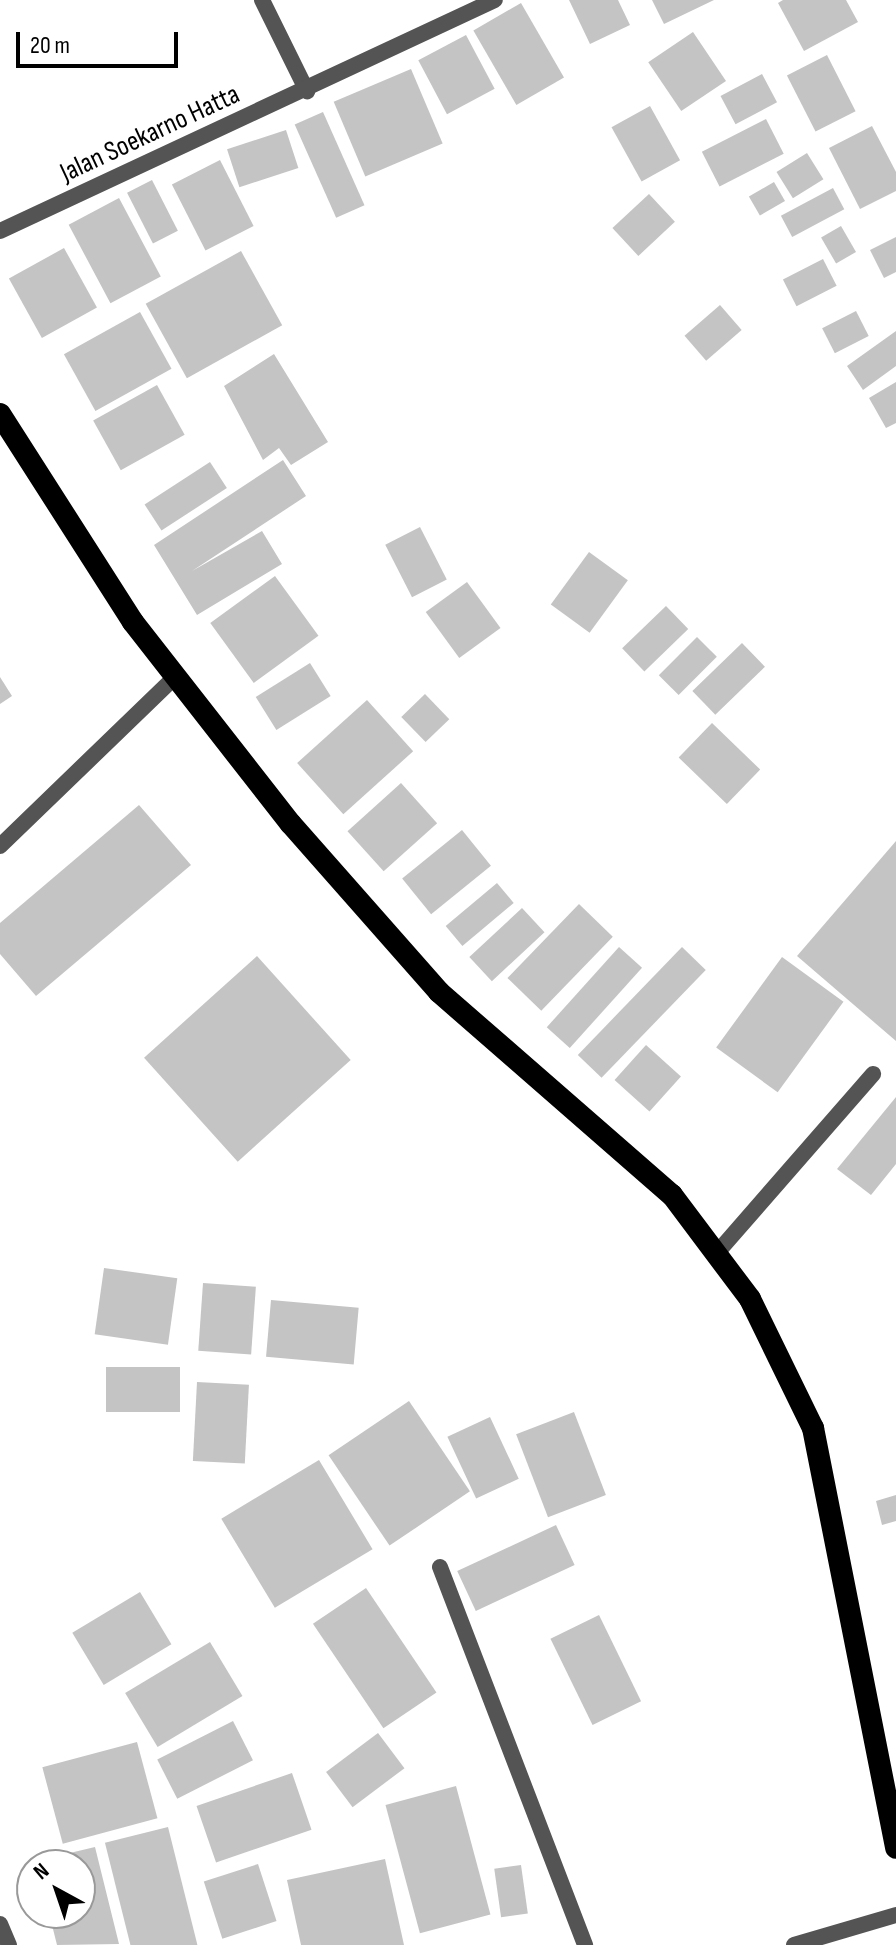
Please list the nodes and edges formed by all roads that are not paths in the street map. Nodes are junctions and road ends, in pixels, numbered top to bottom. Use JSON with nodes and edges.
{"nodes":[{"id":1,"x":262,"y":0,"type":"edge"},
{"id":2,"x":495,"y":0,"type":"edge"},
{"id":3,"x":307,"y":91,"type":"junction"},
{"id":4,"x":0,"y":231,"type":"edge"},
{"id":5,"x":0,"y":414,"type":"edge"},
{"id":6,"x":176,"y":676,"type":"junction"},
{"id":7,"x":0,"y":846,"type":"edge"},
{"id":8,"x":873,"y":1074,"type":"dead end"},
{"id":9,"x":716,"y":1254,"type":"junction"},
{"id":10,"x":440,"y":1567,"type":"dead end"},
{"id":11,"x":896,"y":1848,"type":"edge"},
{"id":12,"x":896,"y":1915,"type":"edge"},
{"id":13,"x":0,"y":1924,"type":"edge"},
{"id":14,"x":581,"y":1944,"type":"edge"},
{"id":15,"x":9,"y":1945,"type":"edge"},
{"id":16,"x":794,"y":1945,"type":"edge"}],
"edges":[{"from":1,"to":3,"type":"street"},
{"from":2,"to":3,"type":"street","name":"Jalan Soekarno Hatta"},
{"from":3,"to":4,"type":"street","name":"Jalan Soekarno Hatta"},
{"from":5,"to":6,"type":"highway"},
{"from":6,"to":7,"type":"street"},
{"from":6,"to":9,"type":"highway"},
{"from":8,"to":9,"type":"street"},
{"from":9,"to":11,"type":"highway"},
{"from":10,"to":14,"type":"street"},
{"from":12,"to":16,"type":"street"},
{"from":13,"to":15,"type":"street"}]}
